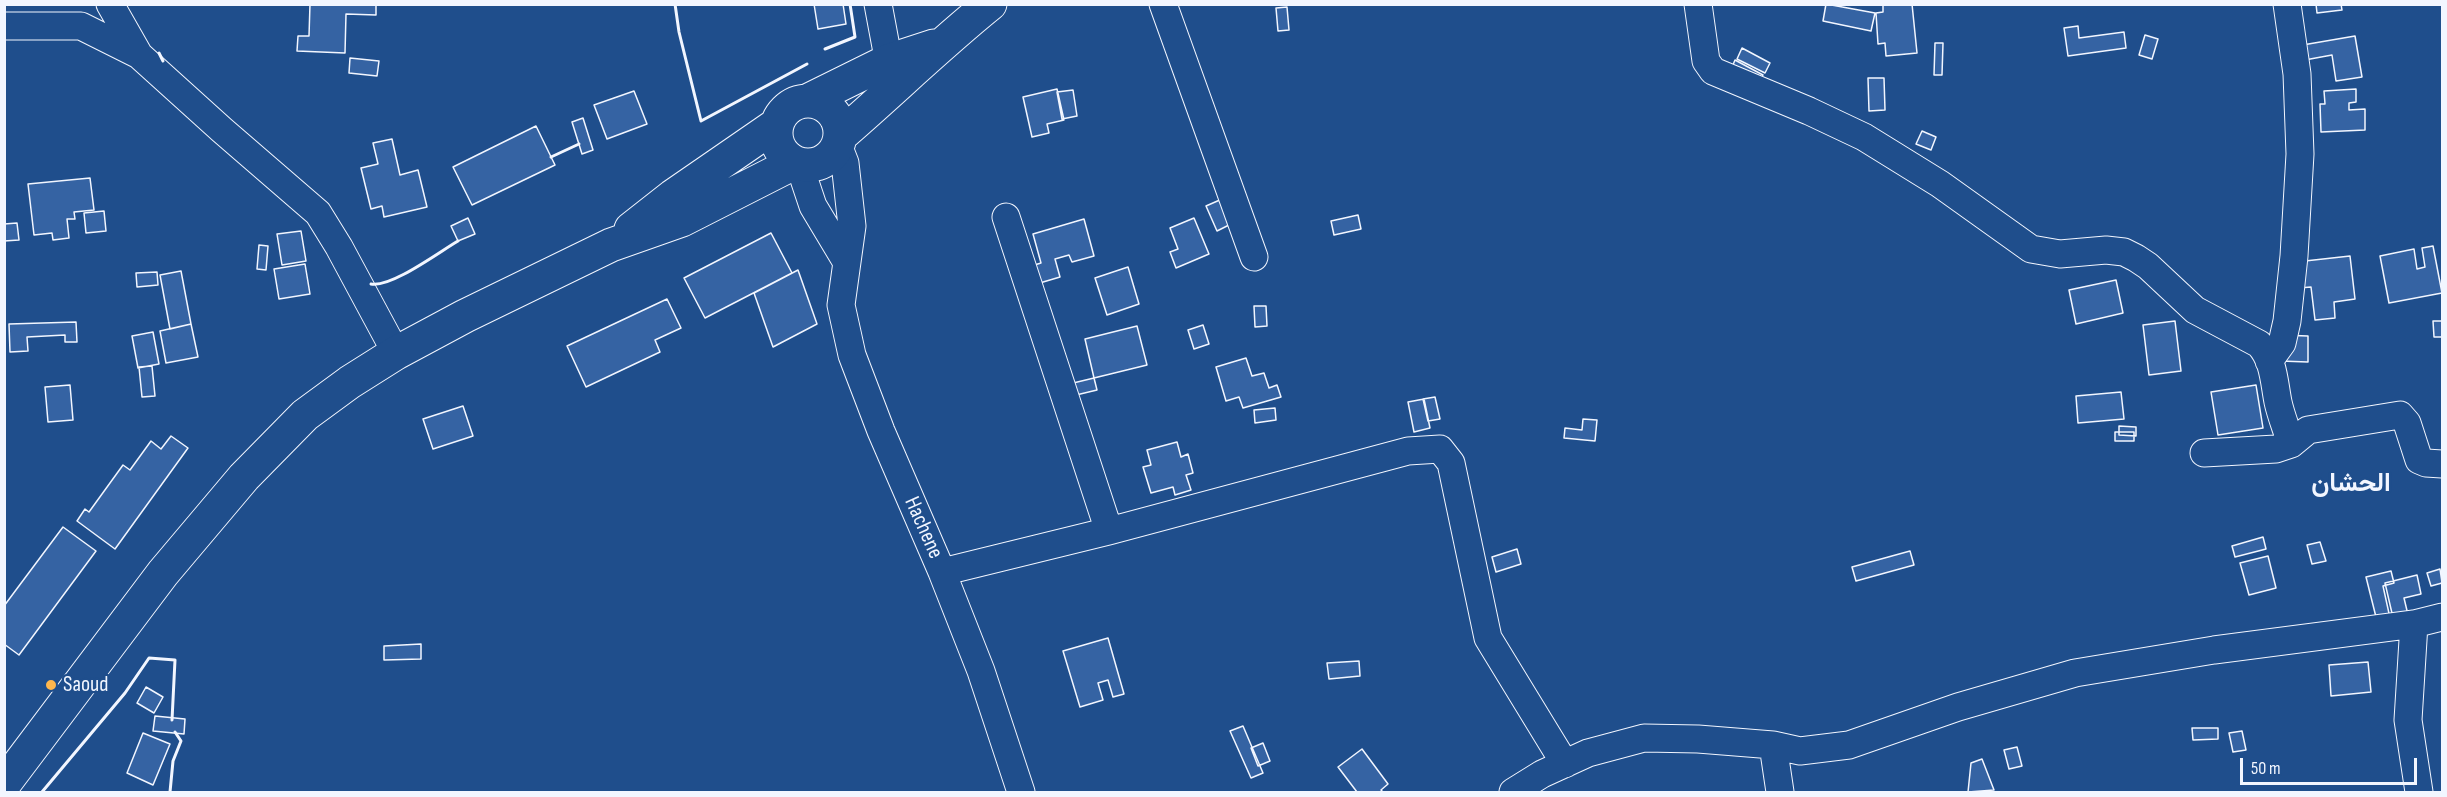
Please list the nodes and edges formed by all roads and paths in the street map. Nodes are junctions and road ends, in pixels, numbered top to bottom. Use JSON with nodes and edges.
{"nodes":[{"id":1,"x":110,"y":4,"type":"edge"},
{"id":2,"x":878,"y":4,"type":"edge"},
{"id":3,"x":990,"y":4,"type":"edge"},
{"id":4,"x":1163,"y":4,"type":"edge"},
{"id":5,"x":1698,"y":4,"type":"edge"},
{"id":6,"x":2287,"y":4,"type":"edge"},
{"id":7,"x":4,"y":26,"type":"edge"},
{"id":8,"x":139,"y":55,"type":"junction"},
{"id":9,"x":891,"y":75,"type":"junction"},
{"id":10,"x":807,"y":101,"type":"junction"},
{"id":11,"x":776,"y":125,"type":"junction"},
{"id":12,"x":839,"y":141,"type":"junction"},
{"id":13,"x":796,"y":163,"type":"junction"},
{"id":14,"x":1006,"y":217,"type":"dead end"},
{"id":15,"x":611,"y":245,"type":"junction"},
{"id":16,"x":1254,"y":257,"type":"dead end"},
{"id":17,"x":846,"y":261,"type":"junction"},
{"id":18,"x":396,"y":353,"type":"junction"},
{"id":19,"x":2269,"y":361,"type":"junction"},
{"id":20,"x":2292,"y":444,"type":"junction"},
{"id":21,"x":2204,"y":453,"type":"dead end"},
{"id":22,"x":2442,"y":464,"type":"edge"},
{"id":23,"x":1109,"y":531,"type":"junction"},
{"id":24,"x":942,"y":572,"type":"junction"},
{"id":25,"x":2442,"y":617,"type":"edge"},
{"id":26,"x":2414,"y":624,"type":"junction"},
{"id":27,"x":1773,"y":745,"type":"junction"},
{"id":28,"x":1565,"y":764,"type":"junction"},
{"id":29,"x":4,"y":784,"type":"edge"},
{"id":30,"x":1021,"y":792,"type":"edge"},
{"id":31,"x":1513,"y":792,"type":"edge"},
{"id":32,"x":1780,"y":792,"type":"edge"},
{"id":33,"x":2419,"y":792,"type":"edge"}],
"edges":[{"from":1,"to":8,"type":"street"},
{"from":2,"to":9,"type":"street"},
{"from":3,"to":9,"type":"main road"},
{"from":4,"to":16,"type":"street"},
{"from":5,"to":19,"type":"street"},
{"from":6,"to":19,"type":"street"},
{"from":7,"to":8,"type":"street"},
{"from":8,"to":18,"type":"street"},
{"from":9,"to":10,"type":"main road"},
{"from":9,"to":12,"type":"main road"},
{"from":10,"to":11,"type":"main road"},
{"from":10,"to":12,"type":"main road"},
{"from":11,"to":13,"type":"main road"},
{"from":11,"to":15,"type":"main road"},
{"from":12,"to":13,"type":"main road"},
{"from":12,"to":17,"type":"street","name":"Hachene"},
{"from":13,"to":15,"type":"main road"},
{"from":13,"to":17,"type":"street"},
{"from":14,"to":23,"type":"street"},
{"from":15,"to":18,"type":"main road"},
{"from":17,"to":24,"type":"street","name":"Hachene"},
{"from":18,"to":29,"type":"main road"},
{"from":19,"to":20,"type":"street"},
{"from":20,"to":21,"type":"street"},
{"from":20,"to":22,"type":"street"},
{"from":23,"to":24,"type":"street"},
{"from":23,"to":28,"type":"street"},
{"from":24,"to":30,"type":"street","name":"Hachene"},
{"from":25,"to":26,"type":"street"},
{"from":26,"to":27,"type":"street"},
{"from":26,"to":33,"type":"street"},
{"from":27,"to":28,"type":"street"},
{"from":27,"to":32,"type":"street"},
{"from":28,"to":31,"type":"street"}]}
